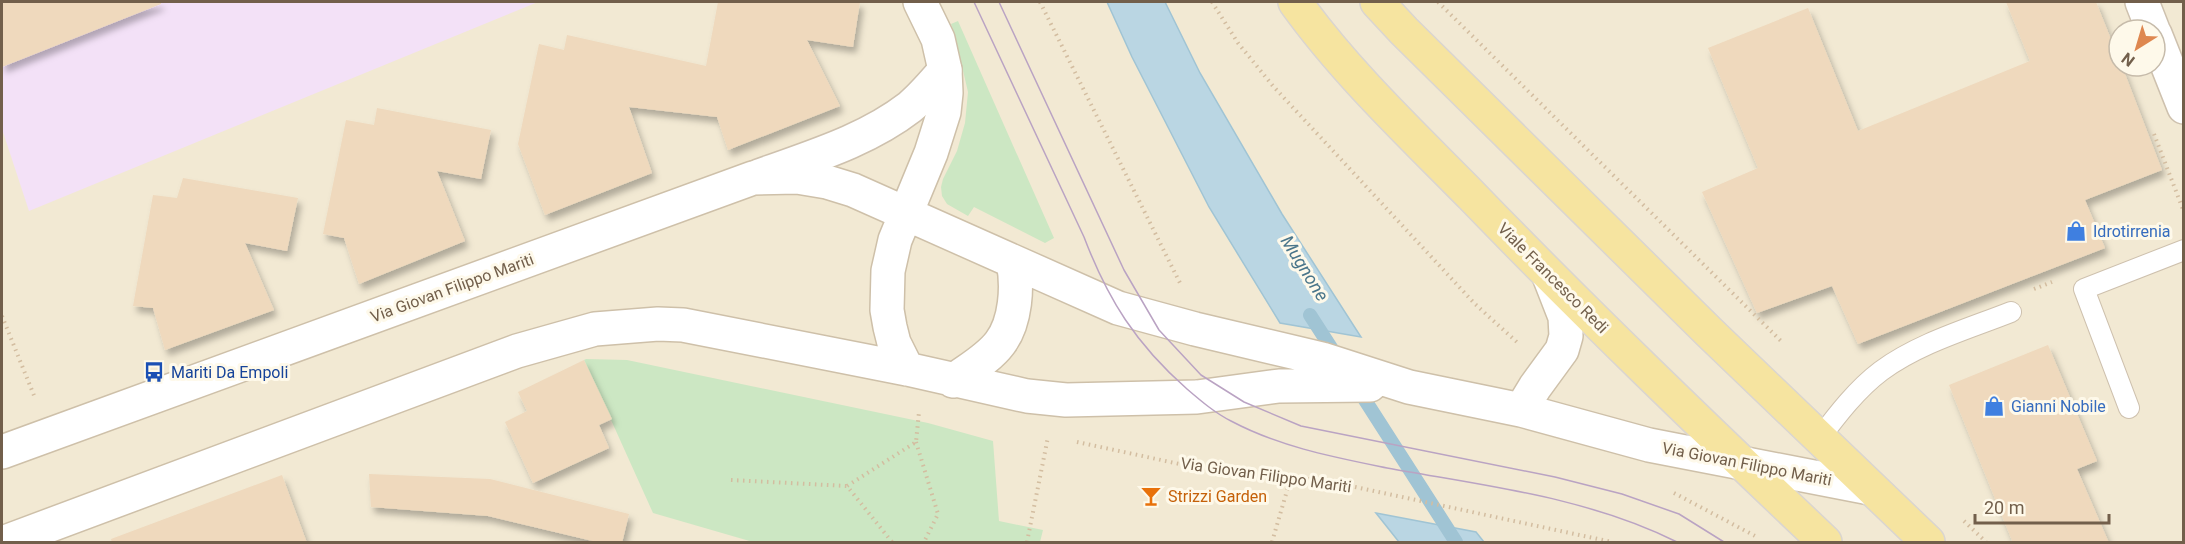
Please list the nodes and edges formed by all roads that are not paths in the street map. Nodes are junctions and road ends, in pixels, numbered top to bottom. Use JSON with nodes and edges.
{"nodes":[{"id":1,"x":920,"y":2,"type":"edge"},
{"id":2,"x":1295,"y":2,"type":"edge"},
{"id":3,"x":1377,"y":2,"type":"edge"},
{"id":4,"x":2142,"y":2,"type":"edge"},
{"id":5,"x":2148,"y":18,"type":"edge"},
{"id":6,"x":2167,"y":64,"type":"edge"},
{"id":7,"x":945,"y":70,"type":"junction"},
{"id":8,"x":2184,"y":107,"type":"edge"},
{"id":9,"x":753,"y":178,"type":"junction"},
{"id":10,"x":906,"y":214,"type":"junction"},
{"id":11,"x":2184,"y":250,"type":"edge"},
{"id":12,"x":1013,"y":262,"type":"junction"},
{"id":13,"x":1549,"y":276,"type":"junction"},
{"id":14,"x":2011,"y":312,"type":"road end"},
{"id":15,"x":907,"y":369,"type":"junction"},
{"id":16,"x":953,"y":381,"type":"junction"},
{"id":17,"x":1409,"y":387,"type":"junction"},
{"id":18,"x":2129,"y":408,"type":"dead end"},
{"id":19,"x":1521,"y":410,"type":"junction"},
{"id":20,"x":1819,"y":439,"type":"junction"},
{"id":21,"x":2,"y":452,"type":"edge"},
{"id":22,"x":1742,"y":463,"type":"junction"},
{"id":23,"x":1870,"y":488,"type":"junction"},
{"id":24,"x":5,"y":543,"type":"edge"},
{"id":25,"x":1825,"y":543,"type":"edge"},
{"id":26,"x":1928,"y":543,"type":"edge"}],
"edges":[{"from":1,"to":7,"type":"street"},
{"from":2,"to":13,"type":"main road","name":"Viale Francesco Redi"},
{"from":3,"to":20,"type":"main road"},
{"from":4,"to":5,"type":"street"},
{"from":6,"to":8,"type":"street"},
{"from":7,"to":9,"type":"street"},
{"from":7,"to":10,"type":"street"},
{"from":9,"to":10,"type":"street","name":"Via Giovan Filippo Mariti"},
{"from":9,"to":21,"type":"street","name":"Via Giovan Filippo Mariti"},
{"from":10,"to":12,"type":"street","name":"Via Giovan Filippo Mariti"},
{"from":10,"to":15,"type":"street"},
{"from":11,"to":18,"type":"lane"},
{"from":12,"to":16,"type":"street"},
{"from":12,"to":17,"type":"street","name":"Via Giovan Filippo Mariti"},
{"from":13,"to":19,"type":"street"},
{"from":13,"to":22,"type":"main road","name":"Viale Francesco Redi"},
{"from":14,"to":20,"type":"lane"},
{"from":15,"to":16,"type":"street","name":"Via Giovan Filippo Mariti"},
{"from":15,"to":24,"type":"street","name":"Via Giovan Filippo Mariti"},
{"from":16,"to":17,"type":"street","name":"Via Giovan Filippo Mariti"},
{"from":17,"to":19,"type":"street","name":"Via Giovan Filippo Mariti"},
{"from":19,"to":22,"type":"street","name":"Via Giovan Filippo Mariti"},
{"from":20,"to":23,"type":"main road"},
{"from":22,"to":23,"type":"street","name":"Via Giovan Filippo Mariti"},
{"from":22,"to":25,"type":"main road","name":"Viale Francesco Redi"},
{"from":23,"to":26,"type":"main road"}]}
